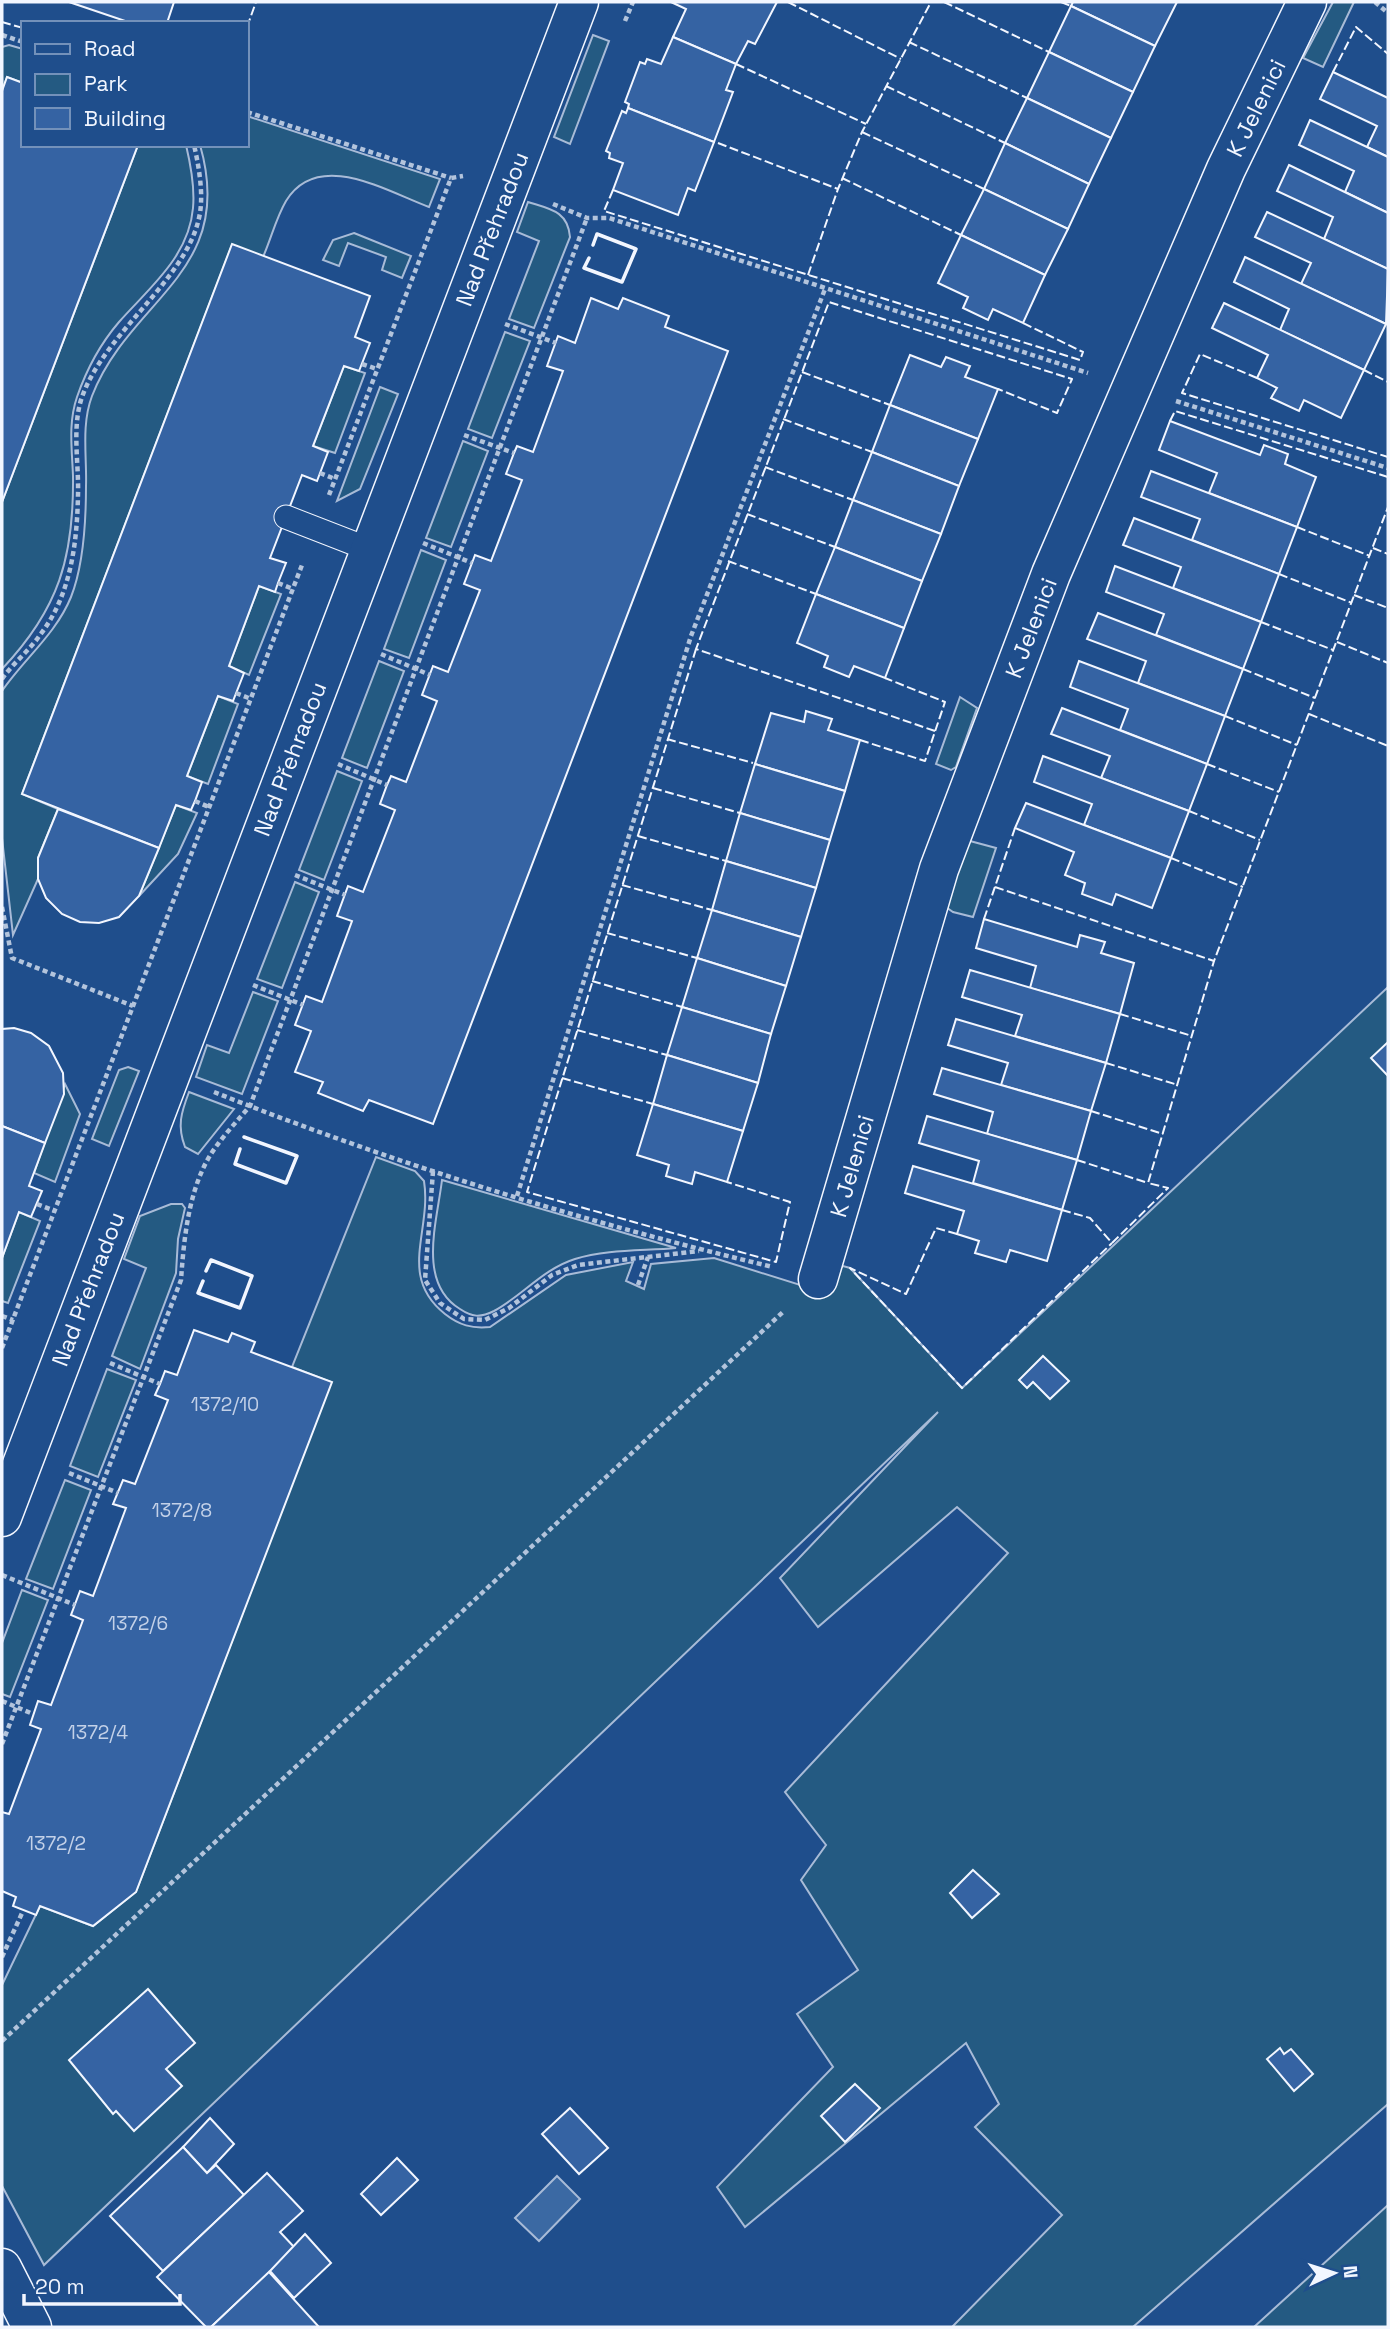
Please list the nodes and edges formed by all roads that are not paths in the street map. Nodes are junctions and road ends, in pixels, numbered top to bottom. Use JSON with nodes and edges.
{"nodes":[{"id":1,"x":579,"y":2,"type":"edge"},
{"id":2,"x":1307,"y":2,"type":"edge"},
{"id":3,"x":286,"y":517,"type":"dead end"},
{"id":4,"x":371,"y":550,"type":"junction"},
{"id":5,"x":818,"y":1279,"type":"road end"},
{"id":6,"x":2,"y":1517,"type":"edge"},
{"id":7,"x":2,"y":2267,"type":"edge"},
{"id":8,"x":32,"y":2327,"type":"edge"}],
"edges":[{"from":1,"to":4,"type":"street","name":"Nad Přehradou"},
{"from":2,"to":5,"type":"street","name":"K Jelenici"},
{"from":3,"to":4,"type":"lane"},
{"from":4,"to":6,"type":"street","name":"Nad Přehradou"},
{"from":7,"to":8,"type":"street"}]}
